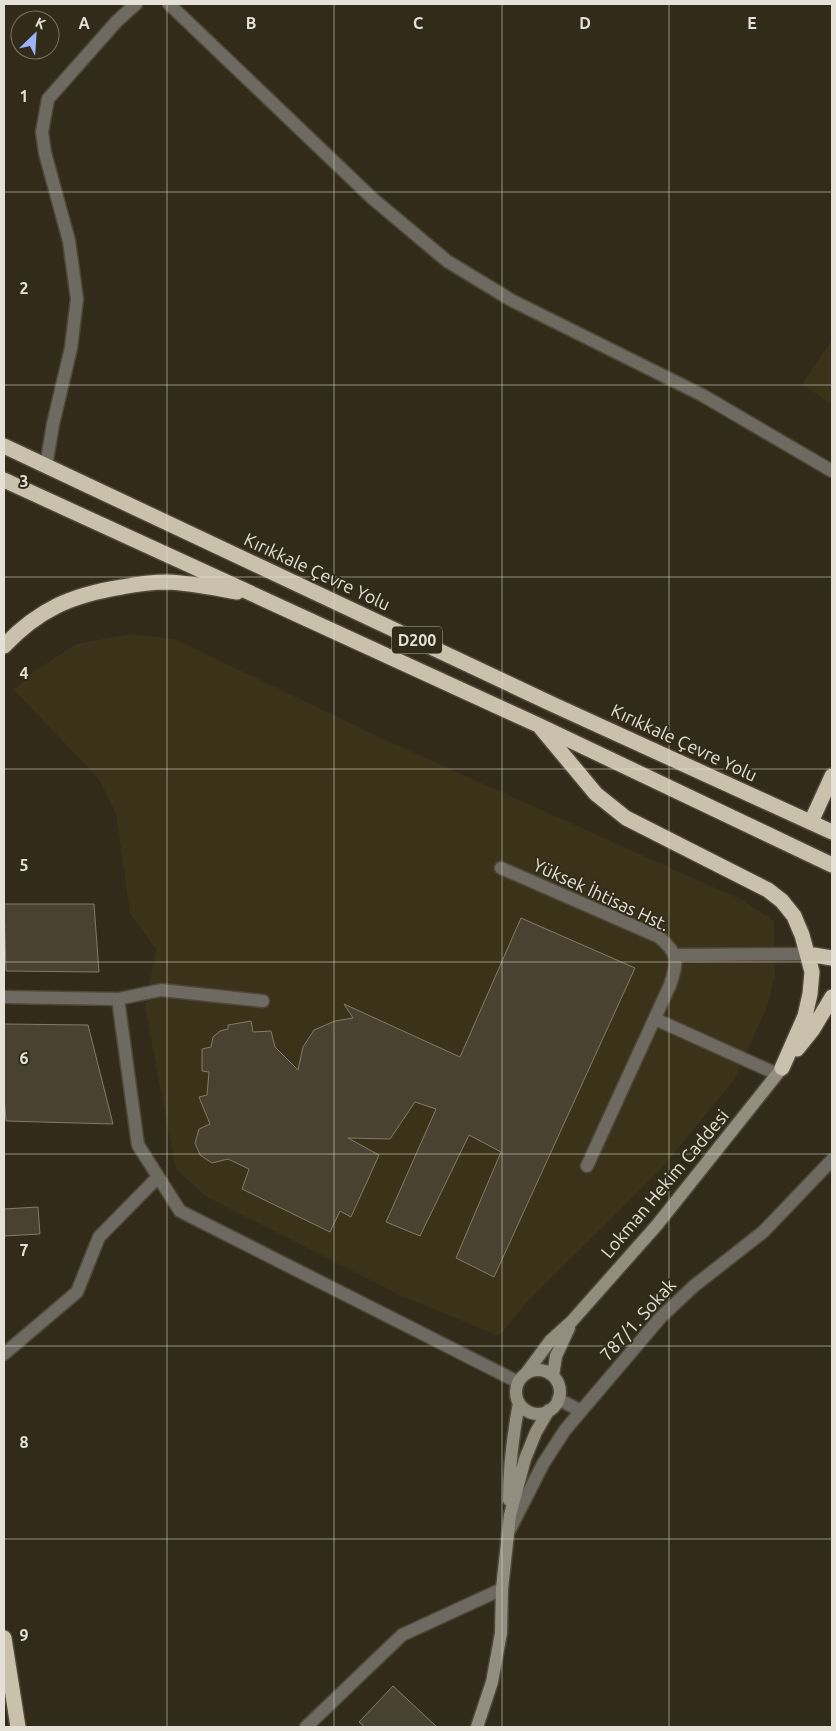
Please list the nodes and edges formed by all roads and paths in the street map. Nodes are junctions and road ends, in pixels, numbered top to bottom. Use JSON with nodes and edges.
{"nodes":[{"id":1,"x":136,"y":4,"type":"edge"},
{"id":2,"x":169,"y":4,"type":"edge"},
{"id":3,"x":4,"y":446,"type":"edge"},
{"id":4,"x":46,"y":466,"type":"junction"},
{"id":5,"x":832,"y":471,"type":"edge"},
{"id":6,"x":4,"y":480,"type":"edge"},
{"id":7,"x":256,"y":595,"type":"junction"},
{"id":8,"x":4,"y":646,"type":"edge"},
{"id":9,"x":538,"y":725,"type":"junction"},
{"id":10,"x":832,"y":776,"type":"edge"},
{"id":11,"x":811,"y":822,"type":"junction"},
{"id":12,"x":832,"y":832,"type":"edge"},
{"id":13,"x":832,"y":866,"type":"edge"},
{"id":14,"x":501,"y":868,"type":"dead end"},
{"id":15,"x":807,"y":954,"type":"junction"},
{"id":16,"x":675,"y":955,"type":"junction"},
{"id":17,"x":832,"y":958,"type":"edge"},
{"id":18,"x":4,"y":997,"type":"edge"},
{"id":19,"x":832,"y":997,"type":"edge"},
{"id":20,"x":118,"y":999,"type":"junction"},
{"id":21,"x":263,"y":1001,"type":"dead end"},
{"id":22,"x":655,"y":1019,"type":"junction"},
{"id":23,"x":779,"y":1071,"type":"junction"},
{"id":24,"x":832,"y":1160,"type":"edge"},
{"id":25,"x":588,"y":1166,"type":"dead end"},
{"id":26,"x":158,"y":1176,"type":"junction"},
{"id":27,"x":572,"y":1321,"type":"junction"},
{"id":28,"x":4,"y":1354,"type":"edge"},
{"id":29,"x":528,"y":1372,"type":"junction"},
{"id":30,"x":553,"y":1376,"type":"junction"},
{"id":31,"x":518,"y":1382,"type":"junction"},
{"id":32,"x":558,"y":1399,"type":"junction"},
{"id":33,"x":519,"y":1403,"type":"junction"},
{"id":34,"x":549,"y":1410,"type":"junction"},
{"id":35,"x":581,"y":1411,"type":"junction"},
{"id":36,"x":510,"y":1515,"type":"junction"},
{"id":37,"x":507,"y":1535,"type":"junction"},
{"id":38,"x":502,"y":1589,"type":"junction"},
{"id":39,"x":4,"y":1638,"type":"edge"},
{"id":40,"x":18,"y":1727,"type":"edge"},
{"id":41,"x":306,"y":1727,"type":"edge"},
{"id":42,"x":477,"y":1727,"type":"edge"}],
"edges":[{"from":1,"to":4,"type":"street"},
{"from":2,"to":5,"type":"street"},
{"from":3,"to":4,"type":"highway","name":"Kırıkkale Çevre Yolu","number":"D200"},
{"from":4,"to":11,"type":"highway","name":"Kırıkkale Çevre Yolu","number":"D200"},
{"from":6,"to":7,"type":"highway","number":"D200"},
{"from":7,"to":8,"type":"highway"},
{"from":7,"to":9,"type":"highway","number":"D200"},
{"from":9,"to":13,"type":"highway","number":"D200"},
{"from":9,"to":15,"type":"highway"},
{"from":10,"to":11,"type":"highway"},
{"from":11,"to":12,"type":"highway","name":"Kırıkkale Çevre Yolu","number":"D200"},
{"from":14,"to":16,"type":"street","name":"Yüksek İhtisas Hst."},
{"from":15,"to":16,"type":"street"},
{"from":15,"to":17,"type":"highway"},
{"from":15,"to":23,"type":"highway"},
{"from":16,"to":22,"type":"street","name":"Yüksek İhtisas Hst."},
{"from":18,"to":20,"type":"street"},
{"from":19,"to":23,"type":"highway"},
{"from":20,"to":21,"type":"street"},
{"from":20,"to":26,"type":"street"},
{"from":22,"to":23,"type":"street"},
{"from":22,"to":25,"type":"street","name":"Yüksek İhtisas Hst."},
{"from":23,"to":27,"type":"street","name":"Lokman Hekim Caddesi"},
{"from":24,"to":35,"type":"street","name":"787/1. Sokak"},
{"from":26,"to":28,"type":"street"},
{"from":26,"to":31,"type":"street"},
{"from":27,"to":29,"type":"street"},
{"from":27,"to":30,"type":"street"},
{"from":29,"to":30,"type":"street"},
{"from":29,"to":31,"type":"street"},
{"from":30,"to":32,"type":"street"},
{"from":31,"to":33,"type":"street"},
{"from":32,"to":34,"type":"street"},
{"from":32,"to":35,"type":"street"},
{"from":33,"to":34,"type":"street"},
{"from":33,"to":36,"type":"street"},
{"from":34,"to":36,"type":"street"},
{"from":35,"to":37,"type":"street","name":"787/1. Sokak"},
{"from":36,"to":37,"type":"street"},
{"from":37,"to":38,"type":"street"},
{"from":38,"to":41,"type":"street"},
{"from":38,"to":42,"type":"street"},
{"from":39,"to":40,"type":"highway"}]}
